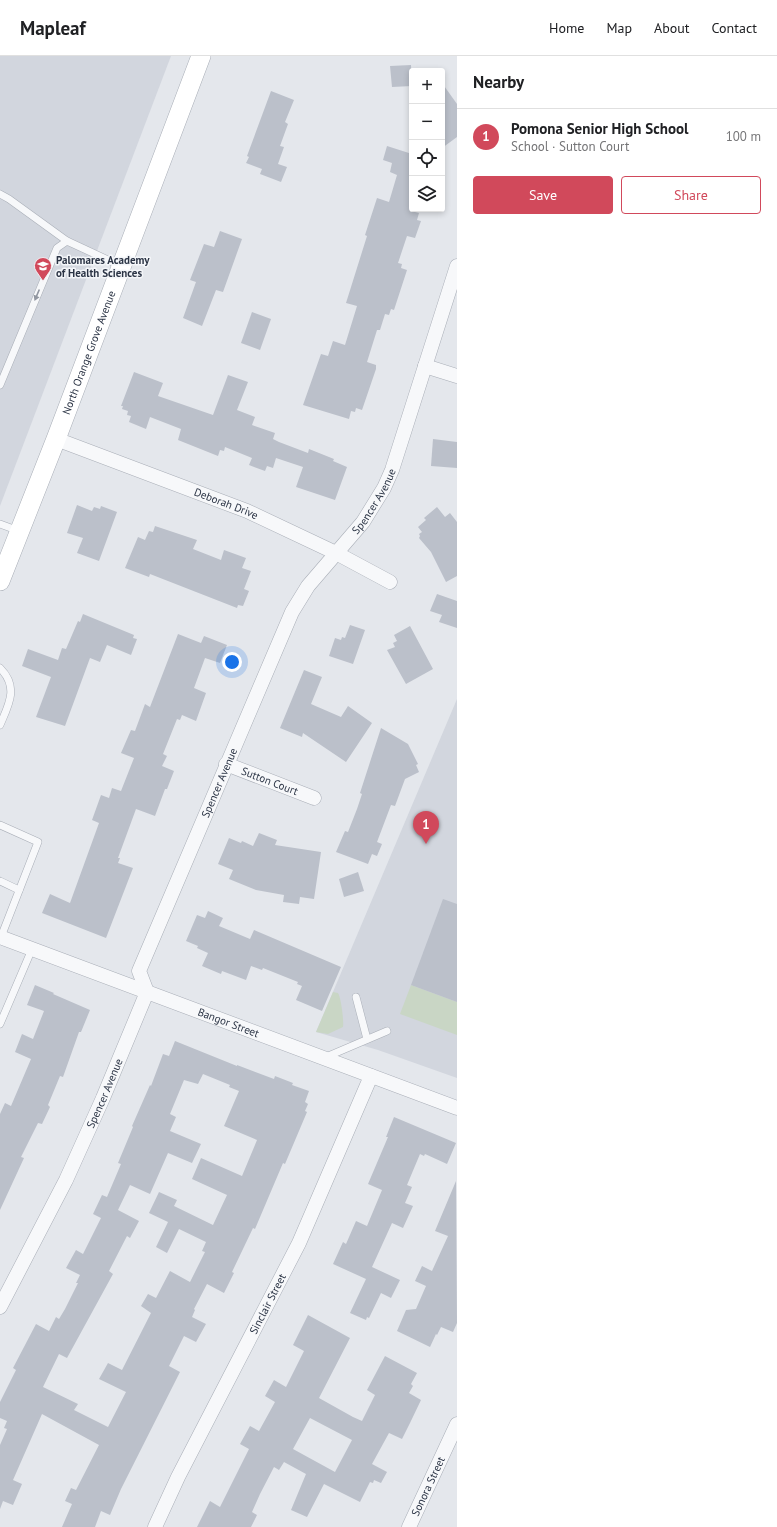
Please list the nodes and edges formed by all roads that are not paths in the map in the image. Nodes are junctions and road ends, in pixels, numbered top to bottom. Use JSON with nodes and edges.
{"nodes":[{"id":1,"x":201,"y":56,"type":"edge"},
{"id":2,"x":0,"y":194,"type":"edge"},
{"id":3,"x":67,"y":241,"type":"junction"},
{"id":4,"x":122,"y":266,"type":"junction"},
{"id":5,"x":457,"y":266,"type":"edge"},
{"id":6,"x":425,"y":366,"type":"junction"},
{"id":7,"x":457,"y":376,"type":"edge"},
{"id":8,"x":0,"y":385,"type":"edge"},
{"id":9,"x":56,"y":440,"type":"junction"},
{"id":10,"x":0,"y":524,"type":"edge"},
{"id":11,"x":20,"y":531,"type":"junction"},
{"id":12,"x":336,"y":553,"type":"junction"},
{"id":13,"x":0,"y":581,"type":"edge"},
{"id":14,"x":390,"y":582,"type":"dead end"},
{"id":15,"x":0,"y":668,"type":"edge"},
{"id":16,"x":0,"y":725,"type":"edge"},
{"id":17,"x":226,"y":764,"type":"junction"},
{"id":18,"x":314,"y":798,"type":"dead end"},
{"id":19,"x":0,"y":825,"type":"edge"},
{"id":20,"x":0,"y":881,"type":"edge"},
{"id":21,"x":19,"y":890,"type":"junction"},
{"id":22,"x":0,"y":937,"type":"edge"},
{"id":23,"x":32,"y":949,"type":"junction"},
{"id":24,"x":146,"y":992,"type":"junction"},
{"id":25,"x":356,"y":997,"type":"dead end"},
{"id":26,"x":0,"y":1024,"type":"edge"},
{"id":27,"x":387,"y":1031,"type":"dead end"},
{"id":28,"x":367,"y":1039,"type":"junction"},
{"id":29,"x":324,"y":1058,"type":"junction"},
{"id":30,"x":371,"y":1076,"type":"junction"},
{"id":31,"x":457,"y":1108,"type":"edge"},
{"id":32,"x":0,"y":1307,"type":"edge"},
{"id":33,"x":457,"y":1424,"type":"edge"},
{"id":34,"x":155,"y":1527,"type":"edge"},
{"id":35,"x":410,"y":1527,"type":"edge"}],
"edges":[{"from":1,"to":4,"type":"main road","name":"North Orange Grove Avenue"},
{"from":2,"to":3,"type":"lane"},
{"from":3,"to":4,"type":"lane"},
{"from":3,"to":8,"type":"lane","one_way":true},
{"from":4,"to":9,"type":"main road","name":"North Orange Grove Avenue"},
{"from":5,"to":6,"type":"street","name":"Spencer Avenue"},
{"from":6,"to":7,"type":"street"},
{"from":6,"to":12,"type":"street","name":"Spencer Avenue"},
{"from":9,"to":11,"type":"main road","name":"North Orange Grove Avenue"},
{"from":9,"to":12,"type":"street","name":"Deborah Drive"},
{"from":10,"to":11,"type":"lane"},
{"from":11,"to":13,"type":"main road","name":"North Orange Grove Avenue"},
{"from":12,"to":14,"type":"street","name":"Deborah Drive"},
{"from":12,"to":17,"type":"street","name":"Spencer Avenue"},
{"from":15,"to":16,"type":"lane"},
{"from":17,"to":18,"type":"street","name":"Sutton Court"},
{"from":17,"to":24,"type":"street","name":"Spencer Avenue"},
{"from":19,"to":21,"type":"lane"},
{"from":20,"to":21,"type":"lane"},
{"from":21,"to":22,"type":"lane"},
{"from":22,"to":23,"type":"street","name":"Bangor Street"},
{"from":23,"to":24,"type":"street","name":"Bangor Street"},
{"from":23,"to":26,"type":"lane"},
{"from":24,"to":29,"type":"street","name":"Bangor Street"},
{"from":24,"to":32,"type":"street","name":"Spencer Avenue"},
{"from":25,"to":28,"type":"lane"},
{"from":27,"to":28,"type":"lane"},
{"from":28,"to":29,"type":"lane"},
{"from":29,"to":30,"type":"street","name":"Bangor Street"},
{"from":30,"to":31,"type":"street","name":"Bangor Street"},
{"from":30,"to":34,"type":"street","name":"Sinclair Street"},
{"from":33,"to":35,"type":"street","name":"Sonora Street"}]}
